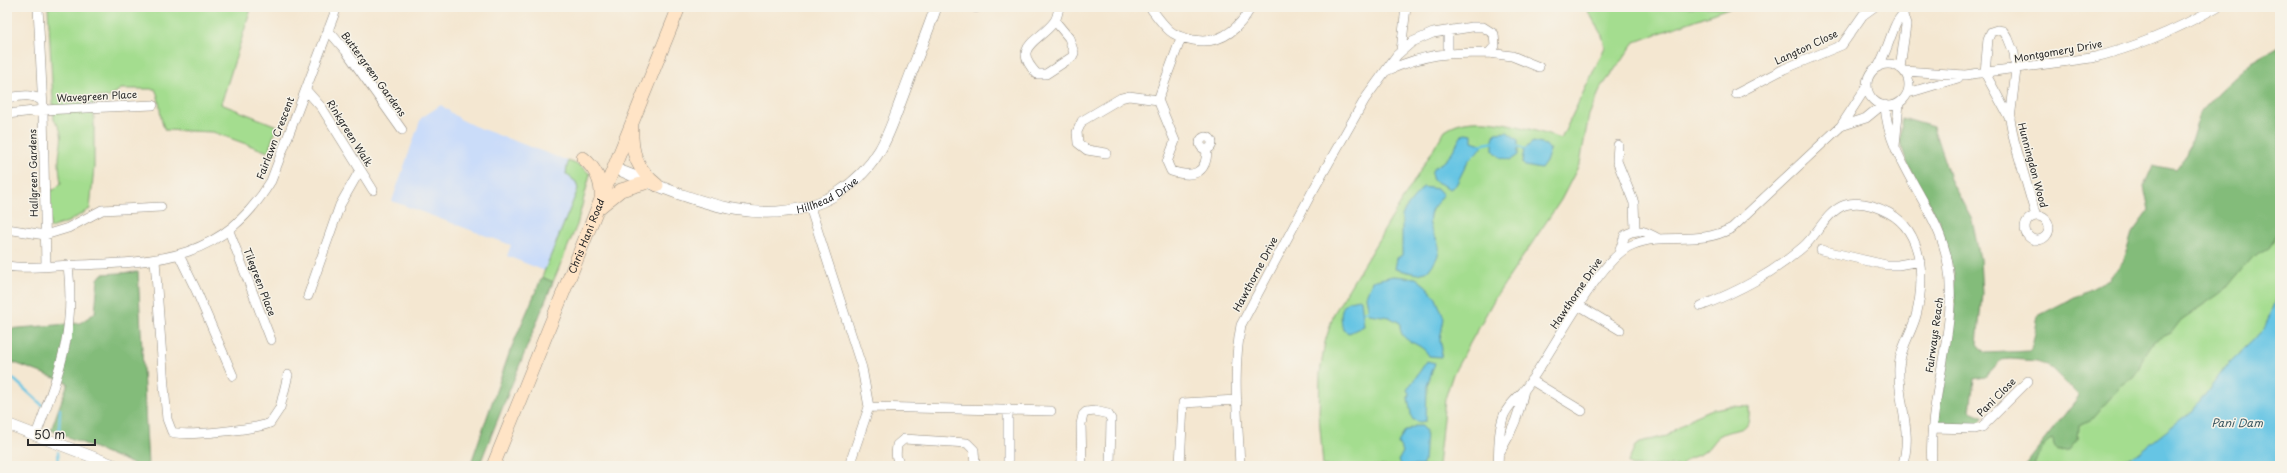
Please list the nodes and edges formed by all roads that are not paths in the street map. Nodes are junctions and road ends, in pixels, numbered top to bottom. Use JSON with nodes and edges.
{"nodes":[{"id":1,"x":38,"y":7,"type":"edge"},
{"id":2,"x":337,"y":7,"type":"edge"},
{"id":3,"x":679,"y":7,"type":"edge"},
{"id":4,"x":936,"y":7,"type":"edge"},
{"id":5,"x":1059,"y":7,"type":"edge"},
{"id":6,"x":1150,"y":7,"type":"edge"},
{"id":7,"x":1251,"y":7,"type":"edge"},
{"id":8,"x":1406,"y":7,"type":"edge"},
{"id":9,"x":1874,"y":7,"type":"edge"},
{"id":10,"x":2217,"y":7,"type":"edge"},
{"id":11,"x":1905,"y":9,"type":"edge"},
{"id":12,"x":1055,"y":21,"type":"junction"},
{"id":13,"x":328,"y":30,"type":"junction"},
{"id":14,"x":1448,"y":30,"type":"junction"},
{"id":15,"x":1181,"y":38,"type":"junction"},
{"id":16,"x":1401,"y":51,"type":"junction"},
{"id":17,"x":1448,"y":52,"type":"junction"},
{"id":18,"x":1489,"y":53,"type":"junction"},
{"id":19,"x":1539,"y":67,"type":"dead end"},
{"id":20,"x":1878,"y":67,"type":"junction"},
{"id":21,"x":1902,"y":69,"type":"junction"},
{"id":22,"x":2016,"y":70,"type":"junction"},
{"id":23,"x":1386,"y":71,"type":"junction"},
{"id":24,"x":1985,"y":73,"type":"junction"},
{"id":25,"x":1965,"y":75,"type":"junction"},
{"id":26,"x":1868,"y":86,"type":"junction"},
{"id":27,"x":306,"y":90,"type":"junction"},
{"id":28,"x":1908,"y":93,"type":"junction"},
{"id":29,"x":1736,"y":94,"type":"dead end"},
{"id":30,"x":7,"y":98,"type":"edge"},
{"id":31,"x":1158,"y":100,"type":"junction"},
{"id":32,"x":1899,"y":103,"type":"junction"},
{"id":33,"x":43,"y":105,"type":"junction"},
{"id":34,"x":153,"y":105,"type":"dead end"},
{"id":35,"x":1883,"y":105,"type":"junction"},
{"id":36,"x":7,"y":114,"type":"edge"},
{"id":37,"x":2010,"y":119,"type":"junction"},
{"id":38,"x":632,"y":121,"type":"junction"},
{"id":39,"x":1840,"y":126,"type":"junction"},
{"id":40,"x":402,"y":130,"type":"dead end"},
{"id":41,"x":1618,"y":145,"type":"dead end"},
{"id":42,"x":1895,"y":146,"type":"junction"},
{"id":43,"x":1207,"y":149,"type":"dead end"},
{"id":44,"x":1106,"y":153,"type":"dead end"},
{"id":45,"x":583,"y":158,"type":"dead end"},
{"id":46,"x":614,"y":168,"type":"junction"},
{"id":47,"x":360,"y":170,"type":"junction"},
{"id":48,"x":652,"y":183,"type":"junction"},
{"id":49,"x":373,"y":190,"type":"dead end"},
{"id":50,"x":598,"y":206,"type":"junction"},
{"id":51,"x":161,"y":207,"type":"dead end"},
{"id":52,"x":810,"y":207,"type":"junction"},
{"id":53,"x":2036,"y":216,"type":"dead end"},
{"id":54,"x":7,"y":229,"type":"edge"},
{"id":55,"x":1635,"y":230,"type":"junction"},
{"id":56,"x":229,"y":231,"type":"junction"},
{"id":57,"x":45,"y":235,"type":"junction"},
{"id":58,"x":1659,"y":239,"type":"junction"},
{"id":59,"x":1821,"y":250,"type":"dead end"},
{"id":60,"x":1619,"y":253,"type":"junction"},
{"id":61,"x":179,"y":255,"type":"junction"},
{"id":62,"x":155,"y":260,"type":"junction"},
{"id":63,"x":1920,"y":260,"type":"junction"},
{"id":64,"x":68,"y":265,"type":"junction"},
{"id":65,"x":7,"y":266,"type":"edge"},
{"id":66,"x":46,"y":266,"type":"junction"},
{"id":67,"x":308,"y":296,"type":"dead end"},
{"id":68,"x":1580,"y":306,"type":"junction"},
{"id":69,"x":1701,"y":306,"type":"dead end"},
{"id":70,"x":1620,"y":330,"type":"dead end"},
{"id":71,"x":271,"y":340,"type":"dead end"},
{"id":72,"x":288,"y":375,"type":"dead end"},
{"id":73,"x":233,"y":376,"type":"dead end"},
{"id":74,"x":1531,"y":380,"type":"junction"},
{"id":75,"x":2028,"y":381,"type":"dead end"},
{"id":76,"x":1524,"y":390,"type":"junction"},
{"id":77,"x":1237,"y":400,"type":"junction"},
{"id":78,"x":869,"y":407,"type":"junction"},
{"id":79,"x":1508,"y":407,"type":"junction"},
{"id":80,"x":1008,"y":409,"type":"junction"},
{"id":81,"x":1051,"y":411,"type":"dead end"},
{"id":82,"x":1582,"y":411,"type":"dead end"},
{"id":83,"x":1519,"y":412,"type":"junction"},
{"id":84,"x":7,"y":424,"type":"edge"},
{"id":85,"x":1932,"y":428,"type":"junction"},
{"id":86,"x":1500,"y":430,"type":"junction"},
{"id":87,"x":1511,"y":433,"type":"junction"},
{"id":88,"x":36,"y":435,"type":"junction"},
{"id":89,"x":1498,"y":455,"type":"junction"},
{"id":90,"x":116,"y":466,"type":"edge"},
{"id":91,"x":493,"y":466,"type":"edge"},
{"id":92,"x":849,"y":466,"type":"edge"},
{"id":93,"x":902,"y":466,"type":"edge"},
{"id":94,"x":975,"y":466,"type":"edge"},
{"id":95,"x":1008,"y":466,"type":"edge"},
{"id":96,"x":1082,"y":466,"type":"edge"},
{"id":97,"x":1110,"y":466,"type":"edge"},
{"id":98,"x":1180,"y":466,"type":"edge"},
{"id":99,"x":1240,"y":466,"type":"edge"},
{"id":100,"x":1498,"y":466,"type":"edge"},
{"id":101,"x":1902,"y":466,"type":"edge"},
{"id":102,"x":1932,"y":466,"type":"edge"}],
"edges":[{"from":1,"to":33,"type":"street","name":"Hallgreen Gardens"},
{"from":2,"to":13,"type":"street","name":"Fairlawn Crescent"},
{"from":3,"to":38,"type":"main road","name":"Chris Hani Road"},
{"from":4,"to":52,"type":"street","name":"Hillhead Drive"},
{"from":5,"to":12,"type":"street"},
{"from":6,"to":15,"type":"street"},
{"from":7,"to":15,"type":"street"},
{"from":8,"to":16,"type":"street"},
{"from":9,"to":29,"type":"street","name":"Langton Close"},
{"from":10,"to":22,"type":"street","name":"Montgomery Drive"},
{"from":11,"to":20,"type":"street"},
{"from":11,"to":21,"type":"street"},
{"from":12,"to":12,"type":"street"},
{"from":13,"to":27,"type":"street","name":"Fairlawn Crescent"},
{"from":13,"to":40,"type":"street","name":"Buttergreen Gardens"},
{"from":14,"to":16,"type":"street","name":"Hawthorne Drive"},
{"from":14,"to":17,"type":"street"},
{"from":14,"to":18,"type":"street","name":"Hawthorne Drive"},
{"from":15,"to":31,"type":"street"},
{"from":16,"to":23,"type":"street","name":"Hawthorne Drive"},
{"from":17,"to":18,"type":"street"},
{"from":17,"to":23,"type":"street"},
{"from":18,"to":19,"type":"street"},
{"from":20,"to":21,"type":"street"},
{"from":20,"to":26,"type":"street"},
{"from":21,"to":25,"type":"street","name":"Montgomery Drive"},
{"from":21,"to":28,"type":"street"},
{"from":22,"to":24,"type":"street","name":"Montgomery Drive"},
{"from":22,"to":24,"type":"street"},
{"from":22,"to":37,"type":"street"},
{"from":23,"to":77,"type":"street","name":"Hawthorne Drive"},
{"from":24,"to":25,"type":"street","name":"Montgomery Drive"},
{"from":24,"to":37,"type":"street"},
{"from":25,"to":28,"type":"street","name":"Montgomery Drive"},
{"from":26,"to":35,"type":"street"},
{"from":26,"to":39,"type":"street","name":"Hawthorne Drive"},
{"from":27,"to":47,"type":"street","name":"Rinkgreen Walk"},
{"from":27,"to":56,"type":"street","name":"Fairlawn Crescent"},
{"from":28,"to":32,"type":"street"},
{"from":30,"to":33,"type":"street"},
{"from":31,"to":43,"type":"street"},
{"from":31,"to":44,"type":"street"},
{"from":32,"to":35,"type":"street"},
{"from":32,"to":42,"type":"street","name":"Fairways Reach"},
{"from":33,"to":34,"type":"street","name":"Wavegreen Place"},
{"from":33,"to":36,"type":"street"},
{"from":33,"to":57,"type":"street","name":"Hallgreen Gardens"},
{"from":35,"to":39,"type":"street","name":"Hawthorne Drive"},
{"from":35,"to":42,"type":"street","name":"Fairways Reach"},
{"from":37,"to":53,"type":"street","name":"Hunningdon Wood"},
{"from":38,"to":46,"type":"main road","name":"Chris Hani Road"},
{"from":38,"to":48,"type":"main road"},
{"from":39,"to":58,"type":"street","name":"Hawthorne Drive"},
{"from":41,"to":55,"type":"street"},
{"from":42,"to":85,"type":"street","name":"Fairways Reach"},
{"from":45,"to":50,"type":"main road"},
{"from":46,"to":48,"type":"street","name":"Hillhead Drive"},
{"from":46,"to":50,"type":"main road","name":"Chris Hani Road"},
{"from":47,"to":49,"type":"street","name":"Rinkgreen Walk"},
{"from":47,"to":67,"type":"street"},
{"from":48,"to":50,"type":"main road"},
{"from":48,"to":52,"type":"street","name":"Hillhead Drive"},
{"from":50,"to":91,"type":"main road","name":"Chris Hani Road"},
{"from":51,"to":57,"type":"street"},
{"from":52,"to":78,"type":"street"},
{"from":54,"to":57,"type":"street","name":"Hallgreen Gardens"},
{"from":55,"to":58,"type":"street"},
{"from":55,"to":60,"type":"street"},
{"from":56,"to":61,"type":"street","name":"Fairlawn Crescent"},
{"from":56,"to":71,"type":"street","name":"Tilegreen Place"},
{"from":57,"to":66,"type":"street","name":"Hallgreen Gardens"},
{"from":58,"to":60,"type":"street","name":"Hawthorne Drive"},
{"from":59,"to":63,"type":"street"},
{"from":60,"to":68,"type":"street","name":"Hawthorne Drive"},
{"from":61,"to":62,"type":"street","name":"Fairlawn Crescent"},
{"from":61,"to":73,"type":"street"},
{"from":62,"to":64,"type":"street","name":"Fairlawn Crescent"},
{"from":62,"to":72,"type":"street"},
{"from":63,"to":69,"type":"street"},
{"from":63,"to":101,"type":"street"},
{"from":64,"to":66,"type":"street","name":"Fairlawn Crescent"},
{"from":64,"to":88,"type":"street"},
{"from":65,"to":66,"type":"street","name":"Fairlawn Crescent"},
{"from":68,"to":70,"type":"street"},
{"from":68,"to":74,"type":"street","name":"Hawthorne Drive"},
{"from":74,"to":76,"type":"street","name":"Hawthorne Drive"},
{"from":74,"to":82,"type":"street"},
{"from":75,"to":85,"type":"street","name":"Pani Close"},
{"from":76,"to":79,"type":"street","name":"Hawthorne Drive"},
{"from":76,"to":83,"type":"street","name":"Hawthorne Drive"},
{"from":77,"to":98,"type":"street"},
{"from":77,"to":99,"type":"street","name":"Hawthorne Drive"},
{"from":78,"to":80,"type":"street"},
{"from":78,"to":92,"type":"street"},
{"from":79,"to":83,"type":"street"},
{"from":79,"to":86,"type":"street","name":"Hawthorne Drive"},
{"from":80,"to":81,"type":"street"},
{"from":80,"to":95,"type":"street"},
{"from":83,"to":87,"type":"street","name":"Hawthorne Drive"},
{"from":84,"to":88,"type":"street"},
{"from":85,"to":102,"type":"street","name":"Fairways Reach"},
{"from":86,"to":87,"type":"street"},
{"from":86,"to":89,"type":"street","name":"Hawthorne Drive"},
{"from":87,"to":89,"type":"street","name":"Hawthorne Drive"},
{"from":88,"to":90,"type":"street"},
{"from":89,"to":100,"type":"street","name":"Hawthorne Drive"},
{"from":93,"to":94,"type":"street"},
{"from":96,"to":97,"type":"street"}]}
